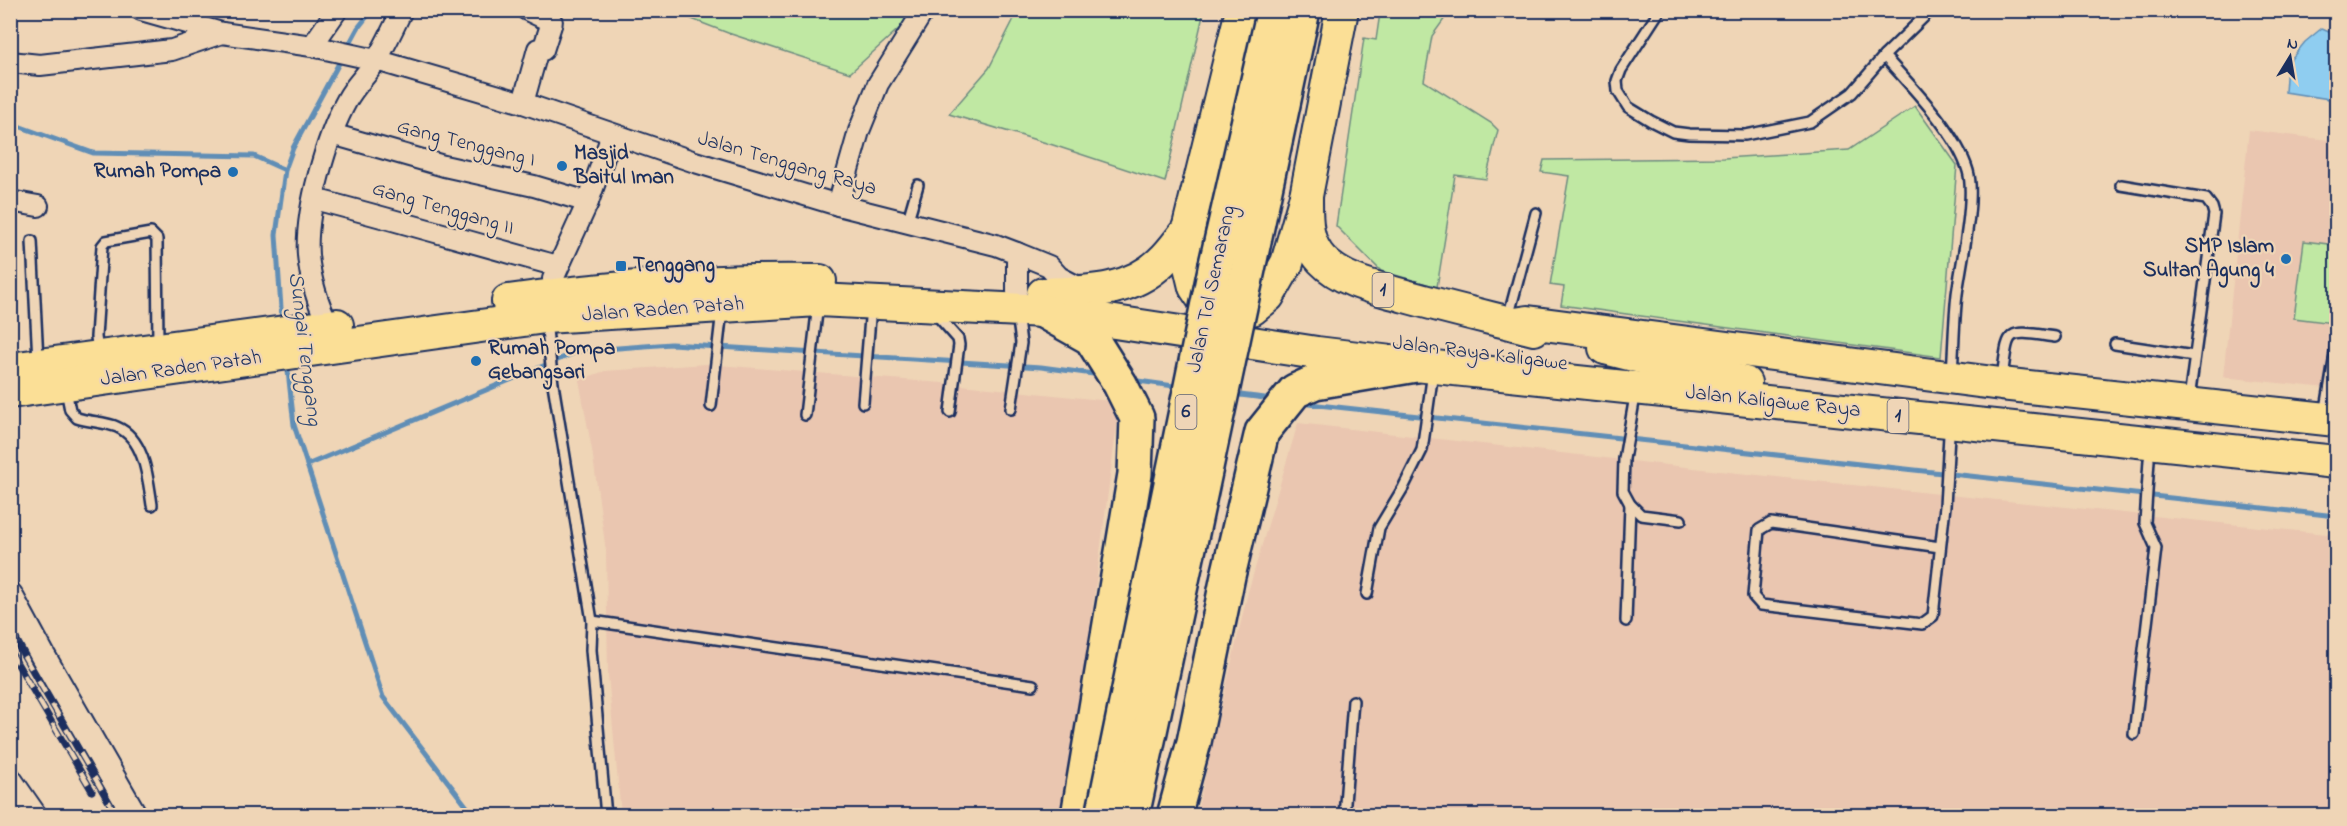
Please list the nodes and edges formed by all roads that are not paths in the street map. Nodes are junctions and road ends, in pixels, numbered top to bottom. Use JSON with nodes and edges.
{"nodes":[{"id":1,"x":141,"y":10,"type":"edge"},
{"id":2,"x":337,"y":10,"type":"edge"},
{"id":3,"x":402,"y":10,"type":"edge"},
{"id":4,"x":527,"y":10,"type":"edge"},
{"id":5,"x":924,"y":10,"type":"edge"},
{"id":6,"x":1242,"y":10,"type":"edge"},
{"id":7,"x":1274,"y":10,"type":"edge"},
{"id":8,"x":1303,"y":10,"type":"edge"},
{"id":9,"x":1342,"y":10,"type":"edge"},
{"id":10,"x":1660,"y":10,"type":"edge"},
{"id":11,"x":1931,"y":10,"type":"edge"},
{"id":12,"x":222,"y":33,"type":"junction"},
{"id":13,"x":317,"y":46,"type":"junction"},
{"id":14,"x":1884,"y":56,"type":"junction"},
{"id":15,"x":373,"y":60,"type":"junction"},
{"id":16,"x":10,"y":62,"type":"edge"},
{"id":17,"x":523,"y":103,"type":"junction"},
{"id":18,"x":332,"y":134,"type":"junction"},
{"id":19,"x":612,"y":135,"type":"junction"},
{"id":20,"x":918,"y":185,"type":"dead end"},
{"id":21,"x":2121,"y":185,"type":"dead end"},
{"id":22,"x":1306,"y":195,"type":"junction"},
{"id":23,"x":314,"y":199,"type":"junction"},
{"id":24,"x":10,"y":201,"type":"edge"},
{"id":25,"x":588,"y":202,"type":"junction"},
{"id":26,"x":838,"y":205,"type":"junction"},
{"id":27,"x":38,"y":206,"type":"dead end"},
{"id":28,"x":1536,"y":213,"type":"dead end"},
{"id":29,"x":907,"y":223,"type":"junction"},
{"id":30,"x":1188,"y":230,"type":"junction"},
{"id":31,"x":32,"y":241,"type":"dead end"},
{"id":32,"x":1017,"y":253,"type":"junction"},
{"id":33,"x":558,"y":266,"type":"junction"},
{"id":34,"x":1086,"y":291,"type":"junction"},
{"id":35,"x":1030,"y":302,"type":"junction"},
{"id":36,"x":927,"y":305,"type":"junction"},
{"id":37,"x":817,"y":311,"type":"junction"},
{"id":38,"x":722,"y":313,"type":"junction"},
{"id":39,"x":546,"y":315,"type":"junction"},
{"id":40,"x":870,"y":316,"type":"junction"},
{"id":41,"x":1216,"y":318,"type":"junction"},
{"id":42,"x":1511,"y":323,"type":"junction"},
{"id":43,"x":1139,"y":325,"type":"junction"},
{"id":44,"x":329,"y":332,"type":"junction"},
{"id":45,"x":2055,"y":337,"type":"dead end"},
{"id":46,"x":2337,"y":343,"type":"edge"},
{"id":47,"x":2115,"y":344,"type":"dead end"},
{"id":48,"x":2194,"y":356,"type":"junction"},
{"id":49,"x":98,"y":357,"type":"junction"},
{"id":50,"x":159,"y":360,"type":"junction"},
{"id":51,"x":2335,"y":360,"type":"edge"},
{"id":52,"x":24,"y":367,"type":"edge"},
{"id":53,"x":1316,"y":368,"type":"junction"},
{"id":54,"x":1435,"y":373,"type":"junction"},
{"id":55,"x":1952,"y":377,"type":"junction"},
{"id":56,"x":1745,"y":383,"type":"junction"},
{"id":57,"x":2001,"y":384,"type":"junction"},
{"id":58,"x":66,"y":385,"type":"junction"},
{"id":59,"x":10,"y":392,"type":"edge"},
{"id":60,"x":862,"y":403,"type":"dead end"},
{"id":61,"x":2188,"y":404,"type":"junction"},
{"id":62,"x":711,"y":406,"type":"dead end"},
{"id":63,"x":1633,"y":407,"type":"junction"},
{"id":64,"x":1011,"y":409,"type":"dead end"},
{"id":65,"x":950,"y":412,"type":"dead end"},
{"id":66,"x":805,"y":415,"type":"dead end"},
{"id":67,"x":2333,"y":427,"type":"edge"},
{"id":68,"x":1949,"y":441,"type":"junction"},
{"id":69,"x":2337,"y":462,"type":"edge"},
{"id":70,"x":2149,"y":466,"type":"junction"},
{"id":71,"x":2337,"y":482,"type":"edge"},
{"id":72,"x":1630,"y":504,"type":"junction"},
{"id":73,"x":152,"y":505,"type":"dead end"},
{"id":74,"x":1681,"y":520,"type":"dead end"},
{"id":75,"x":1940,"y":547,"type":"junction"},
{"id":76,"x":1367,"y":594,"type":"dead end"},
{"id":77,"x":10,"y":596,"type":"edge"},
{"id":78,"x":592,"y":621,"type":"junction"},
{"id":79,"x":1626,"y":621,"type":"dead end"},
{"id":80,"x":1033,"y":685,"type":"dead end"},
{"id":81,"x":1353,"y":701,"type":"dead end"},
{"id":82,"x":2134,"y":734,"type":"dead end"},
{"id":83,"x":10,"y":777,"type":"edge"},
{"id":84,"x":37,"y":816,"type":"edge"},
{"id":85,"x":135,"y":816,"type":"edge"},
{"id":86,"x":606,"y":816,"type":"edge"},
{"id":87,"x":1078,"y":816,"type":"edge"},
{"id":88,"x":1103,"y":816,"type":"edge"},
{"id":89,"x":1132,"y":816,"type":"edge"},
{"id":90,"x":1174,"y":816,"type":"edge"},
{"id":91,"x":1344,"y":816,"type":"edge"}],
"edges":[{"from":1,"to":12,"type":"street"},
{"from":2,"to":13,"type":"street"},
{"from":3,"to":15,"type":"street"},
{"from":4,"to":17,"type":"street"},
{"from":5,"to":26,"type":"street"},
{"from":6,"to":30,"type":"highway"},
{"from":7,"to":88,"type":"highway","name":"Jalan Tol Semarang","number":"6","bridge":true},
{"from":8,"to":89,"type":"highway","name":"Jalan Tol Semarang","number":"6","bridge":true},
{"from":9,"to":22,"type":"highway","number":"1"},
{"from":10,"to":14,"type":"lane"},
{"from":11,"to":14,"type":"lane"},
{"from":12,"to":13,"type":"street"},
{"from":12,"to":16,"type":"street"},
{"from":13,"to":15,"type":"street","name":"Jalan Tenggang Raya"},
{"from":14,"to":55,"type":"lane"},
{"from":15,"to":17,"type":"street","name":"Jalan Tenggang Raya"},
{"from":15,"to":18,"type":"street"},
{"from":17,"to":19,"type":"street","name":"Jalan Tenggang Raya"},
{"from":18,"to":23,"type":"street"},
{"from":18,"to":25,"type":"street","name":"Gang Tenggang I"},
{"from":19,"to":25,"type":"street"},
{"from":19,"to":26,"type":"street","name":"Jalan Tenggang Raya"},
{"from":20,"to":29,"type":"lane"},
{"from":21,"to":48,"type":"lane"},
{"from":22,"to":41,"type":"highway"},
{"from":22,"to":42,"type":"highway","number":"1"},
{"from":23,"to":33,"type":"street","name":"Gang Tenggang II"},
{"from":23,"to":44,"type":"street"},
{"from":24,"to":27,"type":"street"},
{"from":25,"to":33,"type":"street"},
{"from":26,"to":29,"type":"street","name":"Jalan Tenggang Raya"},
{"from":28,"to":42,"type":"lane"},
{"from":29,"to":32,"type":"street","name":"Jalan Tenggang Raya"},
{"from":30,"to":34,"type":"highway"},
{"from":30,"to":41,"type":"highway"},
{"from":31,"to":52,"type":"lane"},
{"from":32,"to":34,"type":"street","name":"Jalan Tenggang Raya"},
{"from":32,"to":35,"type":"street"},
{"from":33,"to":39,"type":"street"},
{"from":34,"to":35,"type":"highway"},
{"from":35,"to":36,"type":"highway","name":"Jalan Raden Patah"},
{"from":35,"to":39,"type":"highway","name":"Jalan Raden Patah"},
{"from":35,"to":41,"type":"highway","name":"Jalan Raden Patah"},
{"from":35,"to":43,"type":"highway","name":"Jalan Raden Patah"},
{"from":35,"to":64,"type":"lane"},
{"from":35,"to":87,"type":"highway"},
{"from":36,"to":40,"type":"highway","name":"Jalan Raden Patah"},
{"from":36,"to":65,"type":"lane"},
{"from":37,"to":38,"type":"highway","name":"Jalan Raden Patah"},
{"from":37,"to":40,"type":"highway","name":"Jalan Raden Patah"},
{"from":37,"to":66,"type":"lane"},
{"from":38,"to":39,"type":"highway","name":"Jalan Raden Patah"},
{"from":38,"to":62,"type":"lane"},
{"from":39,"to":44,"type":"highway","name":"Jalan Raden Patah"},
{"from":39,"to":78,"type":"lane"},
{"from":40,"to":60,"type":"lane"},
{"from":41,"to":43,"type":"highway"},
{"from":41,"to":53,"type":"highway"},
{"from":41,"to":56,"type":"highway","name":"Jalan Raya Kaligawe"},
{"from":42,"to":55,"type":"highway"},
{"from":42,"to":56,"type":"highway","number":"1"},
{"from":43,"to":53,"type":"highway","name":"Jalan Raden Patah"},
{"from":44,"to":50,"type":"highway","name":"Jalan Raden Patah"},
{"from":45,"to":57,"type":"lane"},
{"from":46,"to":51,"type":"lane"},
{"from":47,"to":48,"type":"lane"},
{"from":48,"to":61,"type":"lane"},
{"from":49,"to":50,"type":"highway","name":"Jalan Raden Patah"},
{"from":49,"to":50,"type":"lane"},
{"from":49,"to":52,"type":"highway","name":"Jalan Raden Patah"},
{"from":50,"to":58,"type":"highway","name":"Jalan Raden Patah"},
{"from":51,"to":67,"type":"lane"},
{"from":53,"to":54,"type":"highway"},
{"from":53,"to":90,"type":"highway"},
{"from":54,"to":63,"type":"highway"},
{"from":54,"to":69,"type":"highway","name":"Jalan Kaligawe Raya","number":"1"},
{"from":54,"to":76,"type":"lane"},
{"from":55,"to":57,"type":"highway"},
{"from":56,"to":67,"type":"highway","name":"Jalan Kaligawe Raya","number":"1"},
{"from":57,"to":61,"type":"highway"},
{"from":58,"to":59,"type":"highway","name":"Jalan Raden Patah"},
{"from":58,"to":73,"type":"lane"},
{"from":61,"to":67,"type":"highway"},
{"from":63,"to":68,"type":"highway"},
{"from":63,"to":72,"type":"lane"},
{"from":68,"to":70,"type":"highway"},
{"from":68,"to":75,"type":"lane"},
{"from":70,"to":71,"type":"highway"},
{"from":70,"to":82,"type":"lane"},
{"from":72,"to":74,"type":"lane"},
{"from":72,"to":79,"type":"lane"},
{"from":75,"to":75,"type":"lane"},
{"from":77,"to":85,"type":"street"},
{"from":78,"to":80,"type":"lane"},
{"from":78,"to":86,"type":"lane"},
{"from":81,"to":91,"type":"lane"},
{"from":83,"to":84,"type":"street"}]}
